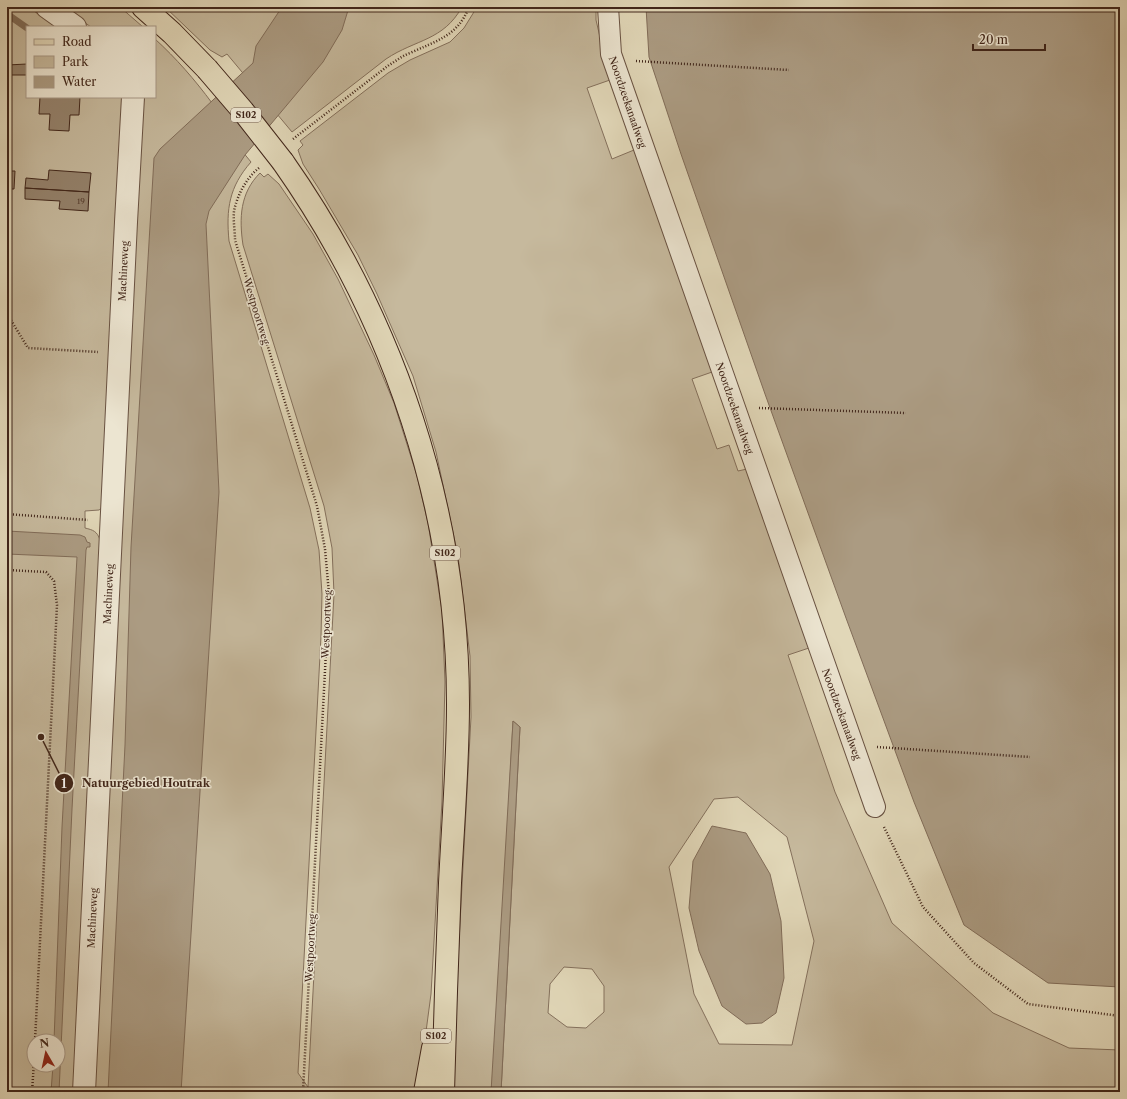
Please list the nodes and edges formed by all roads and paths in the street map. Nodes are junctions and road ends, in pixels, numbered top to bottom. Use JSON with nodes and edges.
{"nodes":[{"id":1,"x":47,"y":7,"type":"edge"},
{"id":2,"x":143,"y":7,"type":"edge"},
{"id":3,"x":469,"y":7,"type":"edge"},
{"id":4,"x":608,"y":7,"type":"edge"},
{"id":5,"x":74,"y":26,"type":"edge"},
{"id":6,"x":631,"y":60,"type":"dead end"},
{"id":7,"x":789,"y":70,"type":"dead end"},
{"id":8,"x":133,"y":98,"type":"edge"},
{"id":9,"x":278,"y":157,"type":"junction"},
{"id":10,"x":7,"y":316,"type":"edge"},
{"id":11,"x":120,"y":353,"type":"junction"},
{"id":12,"x":758,"y":408,"type":"dead end"},
{"id":13,"x":906,"y":413,"type":"dead end"},
{"id":14,"x":7,"y":514,"type":"edge"},
{"id":15,"x":112,"y":521,"type":"junction"},
{"id":16,"x":7,"y":570,"type":"edge"},
{"id":17,"x":874,"y":747,"type":"dead end"},
{"id":18,"x":1030,"y":757,"type":"dead end"},
{"id":19,"x":875,"y":807,"type":"joint"},
{"id":20,"x":446,"y":980,"type":"junction"},
{"id":21,"x":1120,"y":1016,"type":"edge"},
{"id":22,"x":35,"y":1033,"type":"edge"},
{"id":23,"x":33,"y":1073,"type":"edge"},
{"id":24,"x":32,"y":1092,"type":"edge"},
{"id":25,"x":84,"y":1092,"type":"edge"},
{"id":26,"x":303,"y":1092,"type":"edge"},
{"id":27,"x":425,"y":1092,"type":"edge"},
{"id":28,"x":443,"y":1092,"type":"edge"}],
"edges":[{"from":1,"to":5,"type":"street"},
{"from":2,"to":9,"type":"main road","number":"S102","bridge":true},
{"from":3,"to":9,"type":"path","name":"Westpoortweg"},
{"from":4,"to":19,"type":"street","name":"Noordzeekanaalweg"},
{"from":6,"to":7,"type":"path"},
{"from":8,"to":11,"type":"street","name":"Machineweg"},
{"from":9,"to":20,"type":"main road","number":"S102"},
{"from":9,"to":26,"type":"path","name":"Westpoortweg"},
{"from":10,"to":11,"type":"path"},
{"from":11,"to":15,"type":"street","name":"Machineweg"},
{"from":12,"to":13,"type":"path"},
{"from":14,"to":15,"type":"path"},
{"from":15,"to":25,"type":"street","name":"Machineweg"},
{"from":16,"to":22,"type":"path"},
{"from":17,"to":18,"type":"path"},
{"from":19,"to":21,"type":"path"},
{"from":20,"to":27,"type":"main road","number":"S102"},
{"from":20,"to":28,"type":"main road","number":"S102"},
{"from":23,"to":24,"type":"path"}]}
